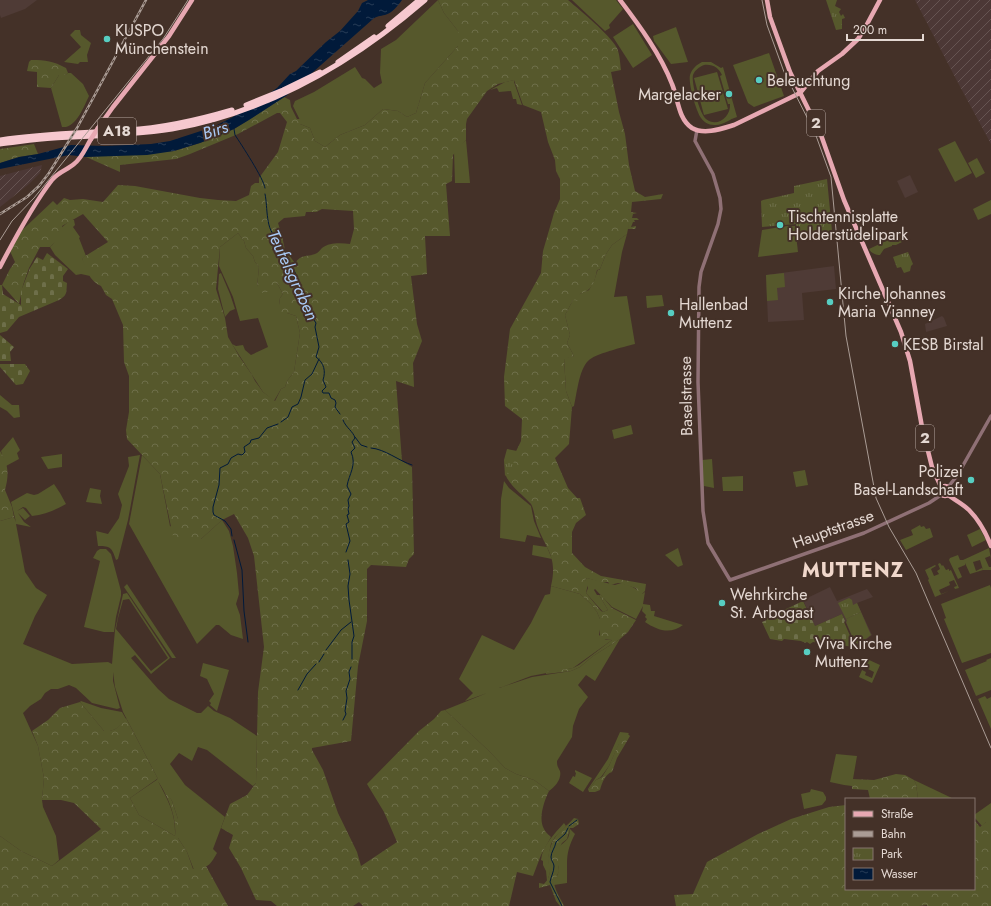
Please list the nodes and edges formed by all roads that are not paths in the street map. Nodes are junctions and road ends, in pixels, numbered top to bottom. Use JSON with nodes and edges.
{"nodes":[{"id":1,"x":192,"y":0,"type":"edge"},
{"id":2,"x":425,"y":0,"type":"edge"},
{"id":3,"x":620,"y":0,"type":"edge"},
{"id":4,"x":767,"y":0,"type":"edge"},
{"id":5,"x":880,"y":0,"type":"edge"},
{"id":6,"x":418,"y":1,"type":"edge"},
{"id":7,"x":800,"y":93,"type":"junction"},
{"id":8,"x":697,"y":130,"type":"junction"},
{"id":9,"x":0,"y":140,"type":"edge"},
{"id":10,"x":0,"y":144,"type":"edge"},
{"id":11,"x":0,"y":267,"type":"edge"},
{"id":12,"x":991,"y":416,"type":"edge"},
{"id":13,"x":942,"y":487,"type":"junction"},
{"id":14,"x":948,"y":487,"type":"junction"},
{"id":15,"x":941,"y":495,"type":"junction"},
{"id":16,"x":948,"y":495,"type":"junction"},
{"id":17,"x":991,"y":546,"type":"edge"},
{"id":18,"x":730,"y":580,"type":"joint"}],
"edges":[{"from":1,"to":11,"type":"main road","bridge":true},
{"from":2,"to":10,"type":"highway","number":"A18"},
{"from":3,"to":8,"type":"main road"},
{"from":4,"to":7,"type":"main road","number":"2"},
{"from":5,"to":7,"type":"main road"},
{"from":6,"to":9,"type":"highway","number":"A18"},
{"from":7,"to":8,"type":"main road"},
{"from":7,"to":13,"type":"main road","number":"2"},
{"from":8,"to":18,"type":"street","name":"Baselstrasse"},
{"from":12,"to":14,"type":"street"},
{"from":13,"to":14,"type":"main road"},
{"from":13,"to":15,"type":"main road"},
{"from":14,"to":16,"type":"main road"},
{"from":15,"to":16,"type":"main road"},
{"from":15,"to":18,"type":"street","name":"Hauptstrasse"},
{"from":16,"to":17,"type":"main road"}]}
